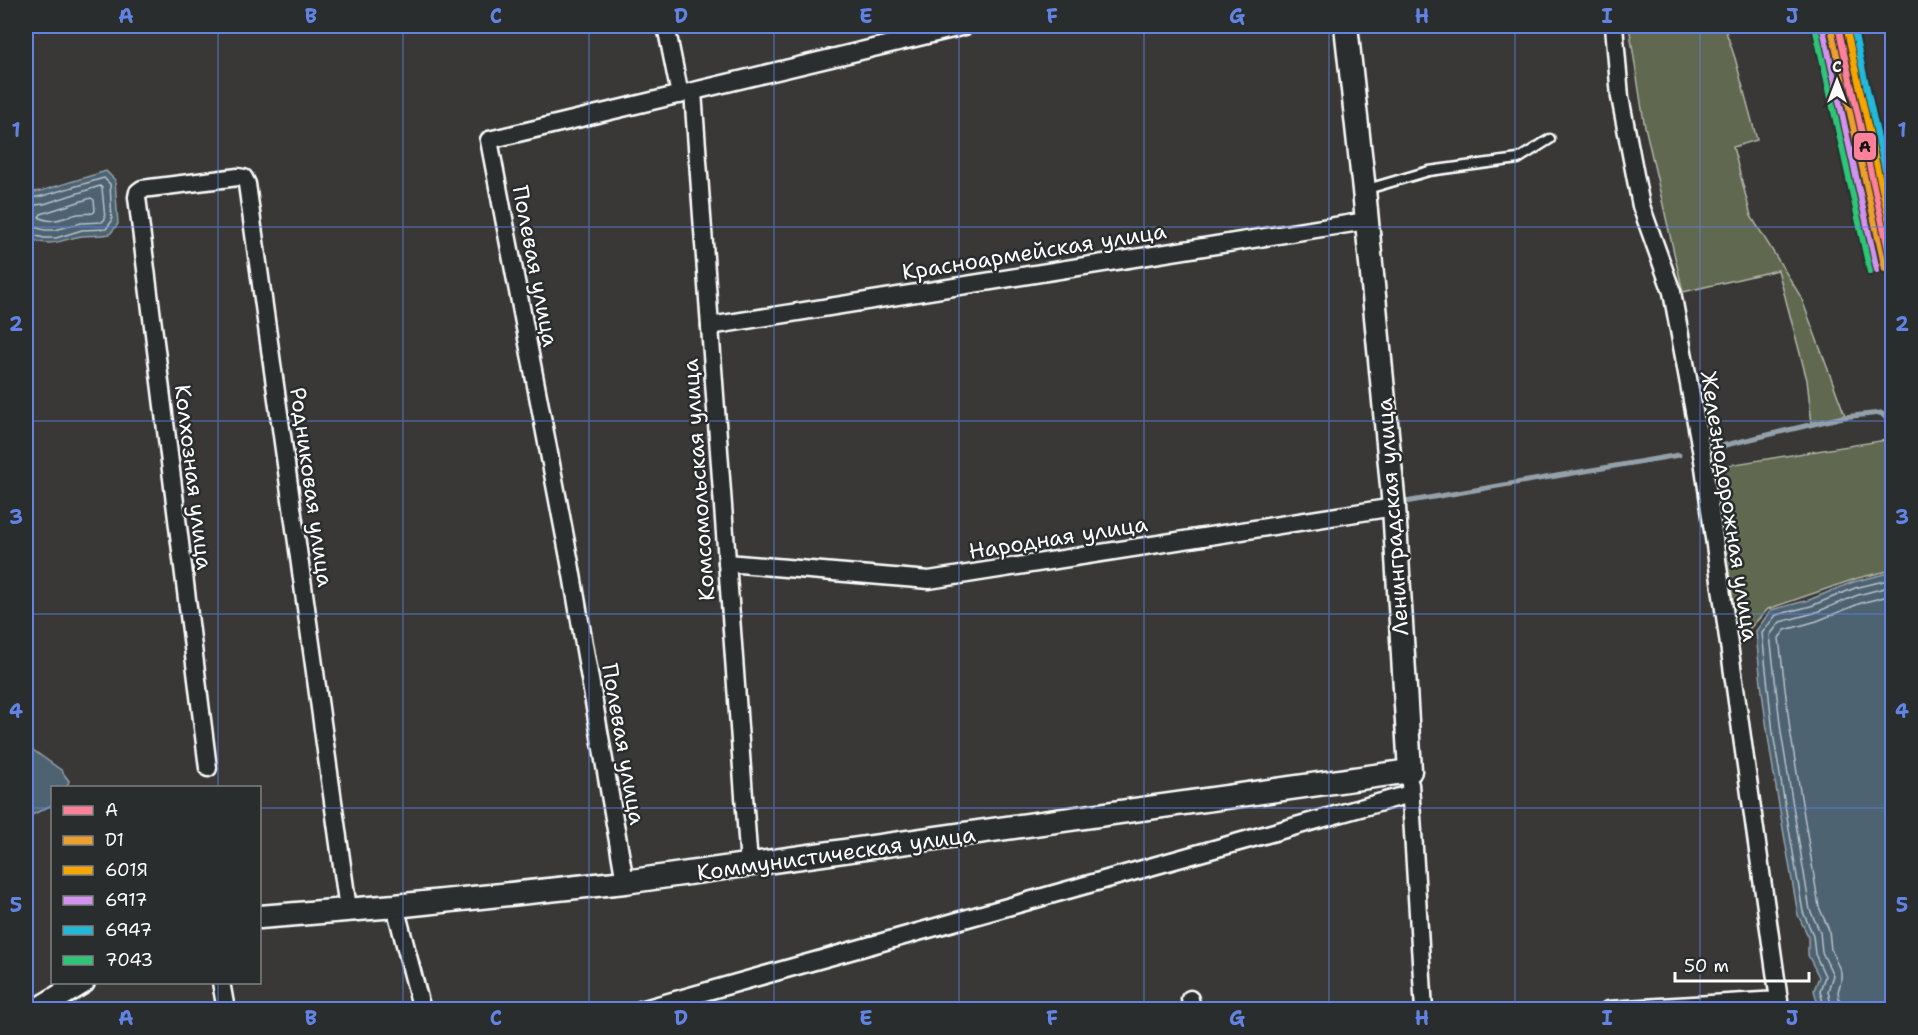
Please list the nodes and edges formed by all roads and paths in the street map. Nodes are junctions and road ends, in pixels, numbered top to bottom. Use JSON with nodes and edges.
{"nodes":[{"id":1,"x":666,"y":26,"type":"edge"},
{"id":2,"x":965,"y":26,"type":"edge"},
{"id":3,"x":1346,"y":26,"type":"edge"},
{"id":4,"x":1614,"y":26,"type":"edge"},
{"id":5,"x":687,"y":94,"type":"junction"},
{"id":6,"x":1550,"y":139,"type":"dead end"},
{"id":7,"x":1364,"y":190,"type":"junction"},
{"id":8,"x":138,"y":192,"type":"joint"},
{"id":9,"x":1366,"y":221,"type":"junction"},
{"id":10,"x":710,"y":326,"type":"junction"},
{"id":11,"x":1394,"y":507,"type":"junction"},
{"id":12,"x":727,"y":563,"type":"junction"},
{"id":13,"x":208,"y":768,"type":"dead end"},
{"id":14,"x":1410,"y":771,"type":"junction"},
{"id":15,"x":1410,"y":794,"type":"junction"},
{"id":16,"x":748,"y":865,"type":"junction"},
{"id":17,"x":626,"y":882,"type":"junction"},
{"id":18,"x":395,"y":906,"type":"junction"},
{"id":19,"x":348,"y":909,"type":"junction"},
{"id":20,"x":261,"y":917,"type":"edge"},
{"id":21,"x":80,"y":984,"type":"edge"},
{"id":22,"x":221,"y":984,"type":"edge"},
{"id":23,"x":38,"y":1010,"type":"edge"},
{"id":24,"x":225,"y":1010,"type":"edge"},
{"id":25,"x":422,"y":1010,"type":"edge"},
{"id":26,"x":640,"y":1010,"type":"edge"},
{"id":27,"x":1424,"y":1010,"type":"edge"},
{"id":28,"x":1608,"y":1010,"type":"edge"}],
"edges":[{"from":1,"to":5,"type":"street","name":"Комсомольская улица"},
{"from":2,"to":5,"type":"street","name":"Полевая улица"},
{"from":3,"to":7,"type":"street","name":"Ленинградская улица"},
{"from":4,"to":28,"type":"street","name":"Железнодорожная улица"},
{"from":5,"to":10,"type":"street","name":"Комсомольская улица"},
{"from":5,"to":17,"type":"street","name":"Полевая улица"},
{"from":6,"to":7,"type":"lane"},
{"from":7,"to":9,"type":"street","name":"Ленинградская улица"},
{"from":8,"to":13,"type":"street","name":"Колхозная улица"},
{"from":8,"to":19,"type":"street","name":"Родниковая улица"},
{"from":9,"to":10,"type":"street","name":"Красноармейская улица"},
{"from":9,"to":11,"type":"street","name":"Ленинградская улица"},
{"from":10,"to":12,"type":"street","name":"Комсомольская улица"},
{"from":11,"to":12,"type":"street","name":"Народная улица"},
{"from":11,"to":14,"type":"street","name":"Ленинградская улица"},
{"from":12,"to":16,"type":"street","name":"Комсомольская улица"},
{"from":14,"to":15,"type":"street","name":"Ленинградская улица"},
{"from":14,"to":16,"type":"street","name":"Коммунистическая улица"},
{"from":15,"to":26,"type":"street"},
{"from":15,"to":27,"type":"street","name":"Ленинградская улица"},
{"from":16,"to":17,"type":"street","name":"Коммунистическая улица"},
{"from":17,"to":18,"type":"street","name":"Коммунистическая улица"},
{"from":18,"to":19,"type":"street","name":"Коммунистическая улица"},
{"from":18,"to":25,"type":"street"},
{"from":19,"to":20,"type":"street","name":"Коммунистическая улица"},
{"from":21,"to":23,"type":"street"},
{"from":22,"to":24,"type":"street"}]}
